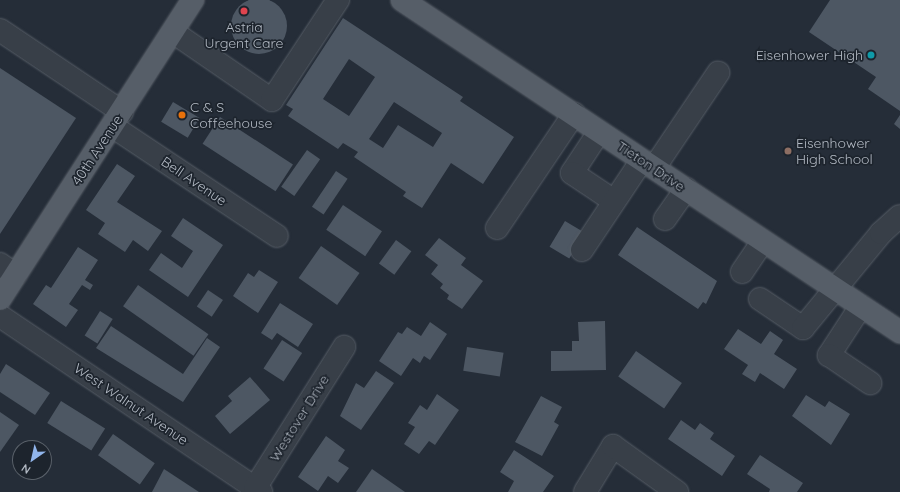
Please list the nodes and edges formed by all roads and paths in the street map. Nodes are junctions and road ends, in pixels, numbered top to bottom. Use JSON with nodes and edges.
{"nodes":[{"id":1,"x":193,"y":0,"type":"edge"},
{"id":2,"x":338,"y":0,"type":"edge"},
{"id":3,"x":402,"y":0,"type":"edge"},
{"id":4,"x":0,"y":30,"type":"edge"},
{"id":5,"x":173,"y":32,"type":"junction"},
{"id":6,"x":718,"y":73,"type":"dead end"},
{"id":7,"x":574,"y":114,"type":"junction"},
{"id":8,"x":117,"y":119,"type":"junction"},
{"id":9,"x":600,"y":132,"type":"junction"},
{"id":10,"x":648,"y":164,"type":"junction"},
{"id":11,"x":686,"y":189,"type":"junction"},
{"id":12,"x":614,"y":201,"type":"junction"},
{"id":13,"x":900,"y":216,"type":"edge"},
{"id":14,"x":665,"y":219,"type":"dead end"},
{"id":15,"x":497,"y":228,"type":"dead end"},
{"id":16,"x":277,"y":236,"type":"dead end"},
{"id":17,"x":763,"y":241,"type":"junction"},
{"id":18,"x":582,"y":250,"type":"dead end"},
{"id":19,"x":8,"y":270,"type":"edge"},
{"id":20,"x":742,"y":272,"type":"dead end"},
{"id":21,"x":835,"y":289,"type":"junction"},
{"id":22,"x":760,"y":298,"type":"dead end"},
{"id":23,"x":0,"y":299,"type":"edge"},
{"id":24,"x":861,"y":306,"type":"junction"},
{"id":25,"x":0,"y":316,"type":"edge"},
{"id":26,"x":900,"y":332,"type":"edge"},
{"id":27,"x":344,"y":347,"type":"dead end"},
{"id":28,"x":870,"y":383,"type":"dead end"},
{"id":29,"x":258,"y":490,"type":"edge"},
{"id":30,"x":585,"y":492,"type":"edge"},
{"id":31,"x":677,"y":492,"type":"edge"}],
"edges":[{"from":1,"to":5,"type":"main road","name":"40th Avenue"},
{"from":2,"to":5,"type":"street"},
{"from":3,"to":7,"type":"main road","name":"Tieton Drive"},
{"from":4,"to":8,"type":"street","name":"Bell Avenue"},
{"from":5,"to":8,"type":"main road","name":"40th Avenue"},
{"from":6,"to":10,"type":"street"},
{"from":7,"to":9,"type":"main road","name":"Tieton Drive"},
{"from":7,"to":15,"type":"street"},
{"from":8,"to":16,"type":"street","name":"Bell Avenue"},
{"from":8,"to":19,"type":"main road","name":"40th Avenue"},
{"from":9,"to":10,"type":"main road","name":"Tieton Drive"},
{"from":9,"to":12,"type":"street"},
{"from":10,"to":11,"type":"main road","name":"Tieton Drive"},
{"from":10,"to":12,"type":"street"},
{"from":11,"to":14,"type":"street"},
{"from":11,"to":17,"type":"main road","name":"Tieton Drive"},
{"from":12,"to":18,"type":"street"},
{"from":13,"to":21,"type":"street"},
{"from":17,"to":20,"type":"street"},
{"from":17,"to":21,"type":"main road","name":"Tieton Drive"},
{"from":19,"to":23,"type":"main road","name":"40th Avenue"},
{"from":21,"to":22,"type":"street"},
{"from":21,"to":24,"type":"main road","name":"Tieton Drive"},
{"from":24,"to":26,"type":"main road","name":"Tieton Drive"},
{"from":24,"to":28,"type":"street"},
{"from":25,"to":29,"type":"street","name":"West Walnut Avenue"},
{"from":27,"to":29,"type":"street","name":"Westover Drive"},
{"from":30,"to":31,"type":"street"}]}
